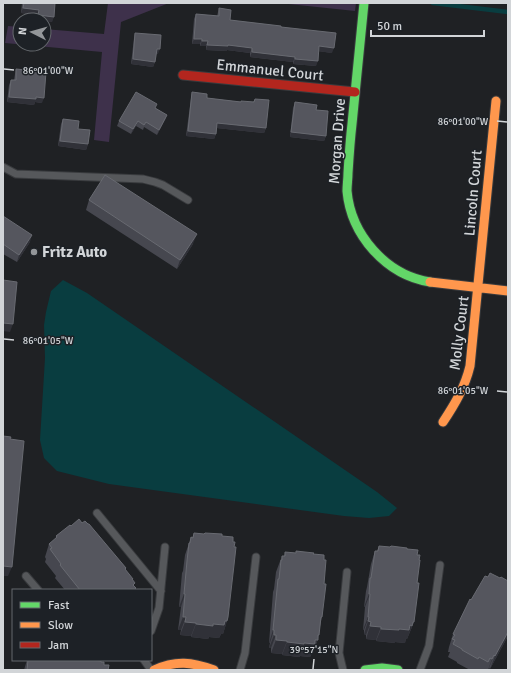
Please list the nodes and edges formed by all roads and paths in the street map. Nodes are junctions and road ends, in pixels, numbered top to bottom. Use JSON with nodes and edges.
{"nodes":[{"id":1,"x":364,"y":3,"type":"edge"},
{"id":2,"x":183,"y":75,"type":"dead end"},
{"id":3,"x":355,"y":92,"type":"junction"},
{"id":4,"x":496,"y":101,"type":"dead end"},
{"id":5,"x":3,"y":167,"type":"edge"},
{"id":6,"x":188,"y":200,"type":"dead end"},
{"id":7,"x":478,"y":288,"type":"junction"},
{"id":8,"x":508,"y":291,"type":"edge"},
{"id":9,"x":443,"y":422,"type":"dead end"},
{"id":10,"x":97,"y":513,"type":"dead end"},
{"id":11,"x":165,"y":547,"type":"dead end"},
{"id":12,"x":256,"y":557,"type":"dead end"},
{"id":13,"x":440,"y":565,"type":"dead end"},
{"id":14,"x":347,"y":572,"type":"dead end"},
{"id":15,"x":26,"y":576,"type":"dead end"},
{"id":16,"x":37,"y":589,"type":"edge"},
{"id":17,"x":161,"y":591,"type":"junction"},
{"id":18,"x":152,"y":628,"type":"edge"},
{"id":19,"x":145,"y":661,"type":"edge"},
{"id":20,"x":156,"y":669,"type":"edge"},
{"id":21,"x":214,"y":670,"type":"edge"},
{"id":22,"x":240,"y":670,"type":"edge"},
{"id":23,"x":343,"y":670,"type":"edge"},
{"id":24,"x":365,"y":670,"type":"edge"},
{"id":25,"x":398,"y":670,"type":"edge"},
{"id":26,"x":420,"y":670,"type":"edge"}],
"edges":[{"from":1,"to":3,"type":"street","name":"Morgan Drive"},
{"from":2,"to":3,"type":"street","name":"Emmanuel Court"},
{"from":3,"to":7,"type":"street","name":"Morgan Drive"},
{"from":4,"to":7,"type":"street","name":"Lincoln Court"},
{"from":5,"to":6,"type":"lane"},
{"from":7,"to":8,"type":"street","name":"Morgan Drive"},
{"from":7,"to":9,"type":"street","name":"Molly Court"},
{"from":10,"to":17,"type":"lane"},
{"from":11,"to":17,"type":"lane"},
{"from":12,"to":22,"type":"lane"},
{"from":13,"to":26,"type":"lane"},
{"from":14,"to":23,"type":"lane"},
{"from":15,"to":16,"type":"lane"},
{"from":17,"to":18,"type":"lane"},
{"from":19,"to":20,"type":"lane"},
{"from":20,"to":21,"type":"street"},
{"from":24,"to":25,"type":"street"}]}
